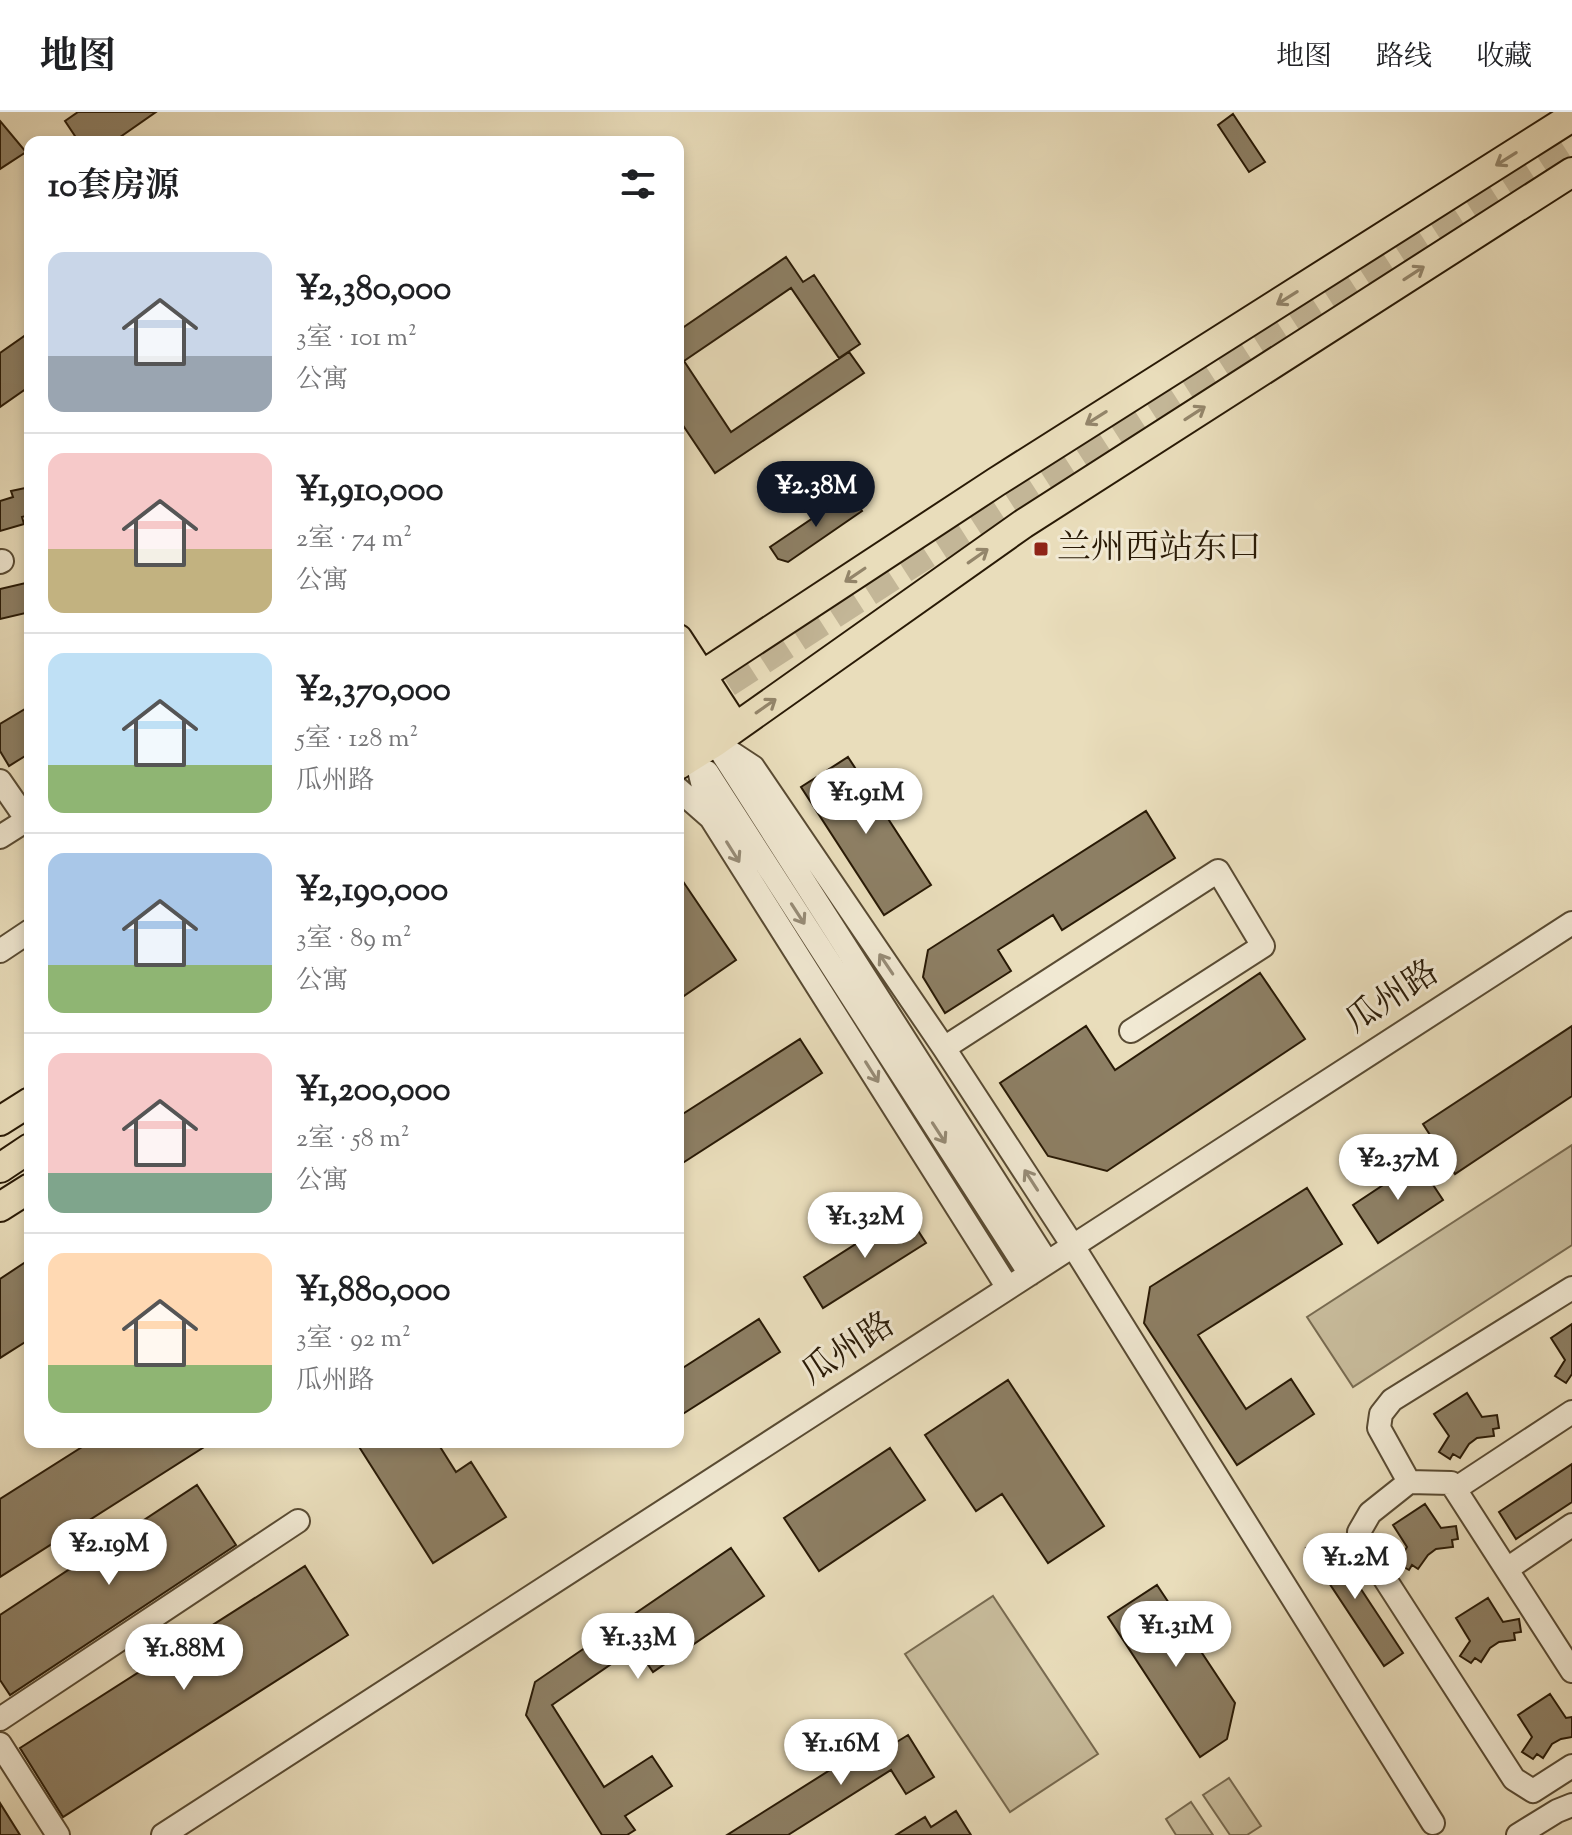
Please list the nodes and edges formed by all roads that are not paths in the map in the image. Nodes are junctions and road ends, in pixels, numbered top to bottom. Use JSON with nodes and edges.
{"nodes":[{"id":1,"x":1572,"y":117,"type":"edge"},
{"id":2,"x":1572,"y":172,"type":"edge"},
{"id":3,"x":685,"y":684,"type":"edge"},
{"id":4,"x":684,"y":731,"type":"edge"},
{"id":5,"x":706,"y":747,"type":"edge"},
{"id":6,"x":0,"y":781,"type":"edge"},
{"id":7,"x":684,"y":794,"type":"edge"},
{"id":8,"x":24,"y":814,"type":"edge"},
{"id":9,"x":711,"y":818,"type":"junction"},
{"id":10,"x":24,"y":822,"type":"edge"},
{"id":11,"x":0,"y":837,"type":"edge"},
{"id":12,"x":1572,"y":923,"type":"edge"},
{"id":13,"x":24,"y":935,"type":"edge"},
{"id":14,"x":0,"y":951,"type":"edge"},
{"id":15,"x":1131,"y":1031,"type":"dead end"},
{"id":16,"x":944,"y":1048,"type":"junction"},
{"id":17,"x":24,"y":1106,"type":"edge"},
{"id":18,"x":0,"y":1121,"type":"edge"},
{"id":19,"x":24,"y":1134,"type":"edge"},
{"id":20,"x":0,"y":1149,"type":"edge"},
{"id":21,"x":24,"y":1152,"type":"edge"},
{"id":22,"x":0,"y":1168,"type":"edge"},
{"id":23,"x":24,"y":1192,"type":"edge"},
{"id":24,"x":0,"y":1207,"type":"edge"},
{"id":25,"x":1073,"y":1246,"type":"junction"},
{"id":26,"x":1038,"y":1268,"type":"junction"},
{"id":27,"x":1008,"y":1288,"type":"junction"},
{"id":28,"x":1572,"y":1288,"type":"edge"},
{"id":29,"x":1572,"y":1412,"type":"edge"},
{"id":30,"x":1551,"y":1426,"type":"junction"},
{"id":31,"x":1572,"y":1437,"type":"edge"},
{"id":32,"x":1409,"y":1482,"type":"junction"},
{"id":33,"x":1455,"y":1489,"type":"junction"},
{"id":34,"x":298,"y":1521,"type":"dead end"},
{"id":35,"x":1572,"y":1525,"type":"edge"},
{"id":36,"x":1507,"y":1569,"type":"junction"},
{"id":37,"x":1572,"y":1671,"type":"edge"},
{"id":38,"x":0,"y":1719,"type":"edge"},
{"id":39,"x":0,"y":1744,"type":"edge"},
{"id":40,"x":1572,"y":1766,"type":"edge"},
{"id":41,"x":1572,"y":1805,"type":"edge"},
{"id":42,"x":1433,"y":1823,"type":"dead end"},
{"id":43,"x":58,"y":1835,"type":"edge"},
{"id":44,"x":163,"y":1835,"type":"edge"},
{"id":45,"x":1518,"y":1835,"type":"edge"}],
"edges":[{"from":1,"to":3,"type":"main road","one_way":true},
{"from":5,"to":2,"type":"main road","one_way":true},
{"from":3,"to":5,"type":"main road"},
{"from":4,"to":5,"type":"main road"},
{"from":5,"to":9,"type":"street"},
{"from":16,"to":5,"type":"street","one_way":true},
{"from":5,"to":26,"type":"street"},
{"from":6,"to":8,"type":"street"},
{"from":7,"to":9,"type":"street"},
{"from":9,"to":27,"type":"street","one_way":true},
{"from":10,"to":11,"type":"street"},
{"from":12,"to":25,"type":"street","name":"瓜州路"},
{"from":13,"to":14,"type":"street"},
{"from":15,"to":16,"type":"street"},
{"from":25,"to":16,"type":"street","one_way":true},
{"from":17,"to":18,"type":"main road"},
{"from":19,"to":20,"type":"main road"},
{"from":21,"to":22,"type":"main road"},
{"from":23,"to":24,"type":"main road"},
{"from":25,"to":26,"type":"street","name":"瓜州路"},
{"from":25,"to":42,"type":"street"},
{"from":26,"to":27,"type":"street","name":"瓜州路"},
{"from":27,"to":44,"type":"street","name":"瓜州路"},
{"from":28,"to":32,"type":"street"},
{"from":29,"to":30,"type":"street"},
{"from":30,"to":31,"type":"street"},
{"from":30,"to":33,"type":"street"},
{"from":32,"to":33,"type":"street"},
{"from":32,"to":40,"type":"street"},
{"from":33,"to":36,"type":"street"},
{"from":34,"to":38,"type":"street"},
{"from":35,"to":36,"type":"street"},
{"from":36,"to":37,"type":"street"},
{"from":39,"to":43,"type":"street"},
{"from":41,"to":45,"type":"street"}]}
